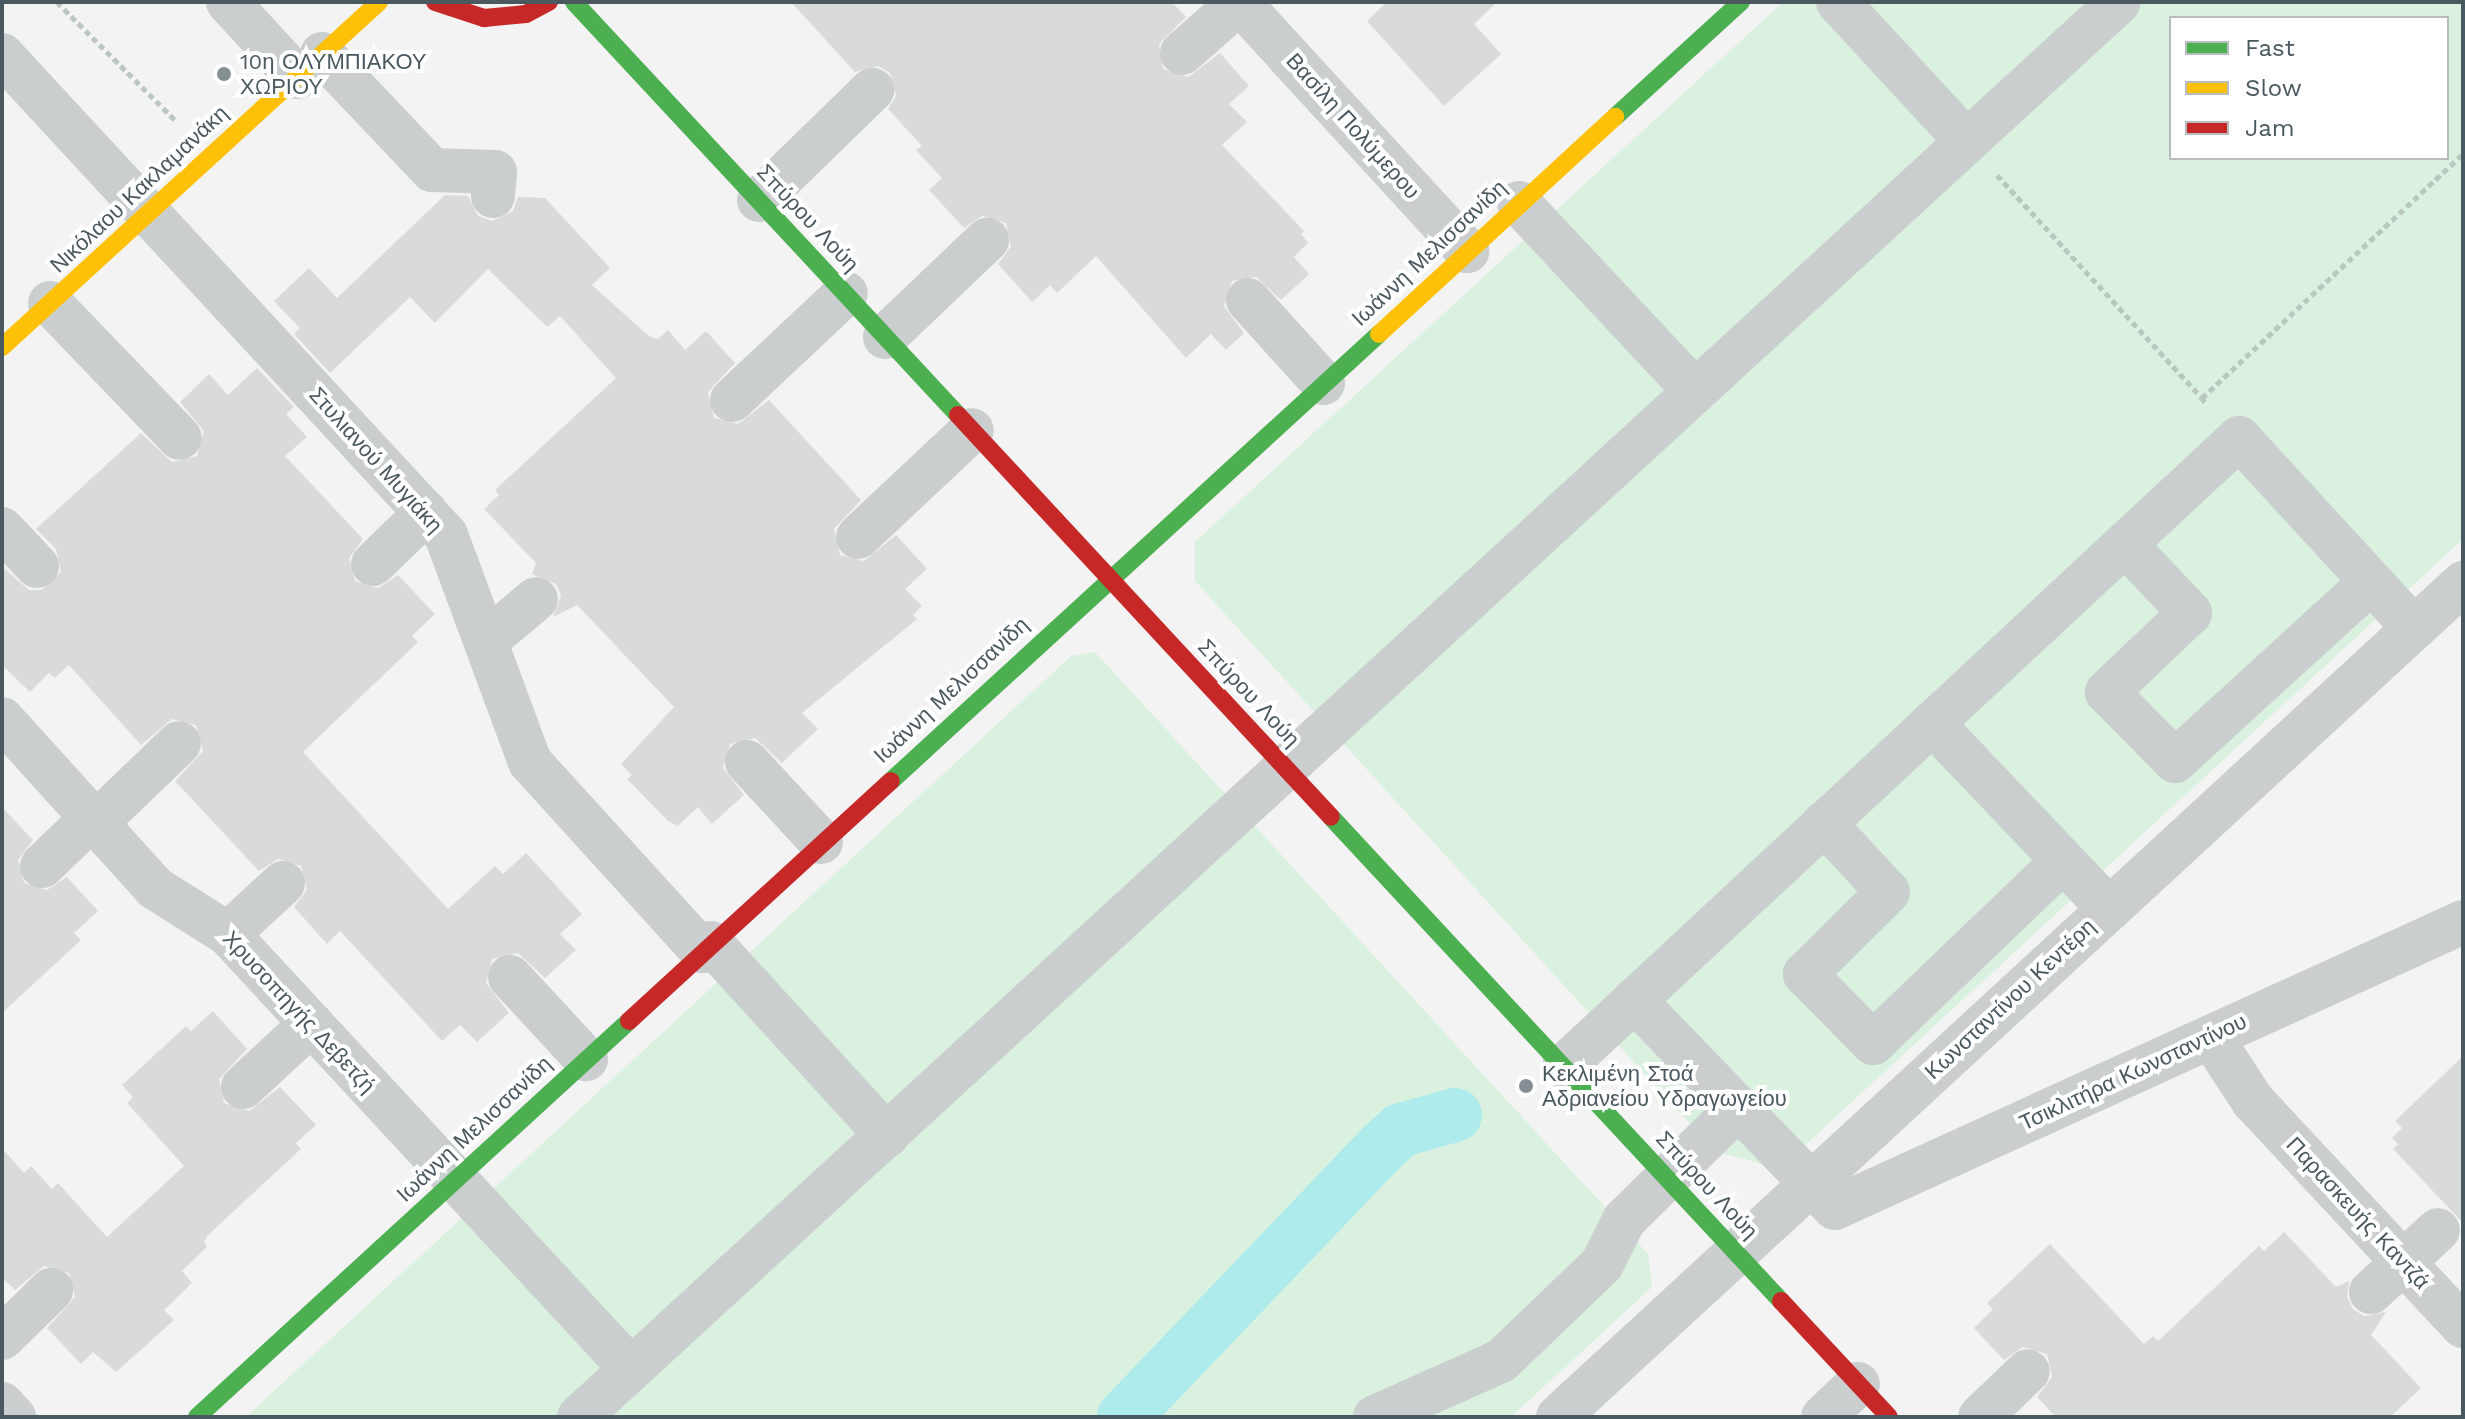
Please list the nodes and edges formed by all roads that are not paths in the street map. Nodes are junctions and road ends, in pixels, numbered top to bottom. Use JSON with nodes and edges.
{"nodes":[{"id":1,"x":228,"y":2,"type":"edge"},
{"id":2,"x":379,"y":2,"type":"edge"},
{"id":3,"x":435,"y":2,"type":"edge"},
{"id":4,"x":549,"y":2,"type":"edge"},
{"id":5,"x":574,"y":2,"type":"edge"},
{"id":6,"x":1239,"y":2,"type":"edge"},
{"id":7,"x":1741,"y":2,"type":"edge"},
{"id":8,"x":1838,"y":2,"type":"edge"},
{"id":9,"x":2119,"y":2,"type":"edge"},
{"id":10,"x":1182,"y":53,"type":"dead end"},
{"id":11,"x":2,"y":55,"type":"edge"},
{"id":12,"x":310,"y":65,"type":"junction"},
{"id":13,"x":872,"y":90,"type":"dead end"},
{"id":14,"x":1967,"y":142,"type":"junction"},
{"id":15,"x":493,"y":196,"type":"dead end"},
{"id":16,"x":759,"y":200,"type":"junction"},
{"id":17,"x":1519,"y":203,"type":"junction"},
{"id":18,"x":148,"y":213,"type":"junction"},
{"id":19,"x":987,"y":240,"type":"dead end"},
{"id":20,"x":1467,"y":251,"type":"junction"},
{"id":21,"x":846,"y":293,"type":"junction"},
{"id":22,"x":1248,"y":300,"type":"dead end"},
{"id":23,"x":50,"y":303,"type":"junction"},
{"id":24,"x":885,"y":337,"type":"junction"},
{"id":25,"x":2,"y":347,"type":"edge"},
{"id":26,"x":1323,"y":383,"type":"junction"},
{"id":27,"x":1695,"y":391,"type":"junction"},
{"id":28,"x":732,"y":400,"type":"dead end"},
{"id":29,"x":972,"y":430,"type":"junction"},
{"id":30,"x":180,"y":438,"type":"dead end"},
{"id":31,"x":426,"y":513,"type":"junction"},
{"id":32,"x":2,"y":529,"type":"edge"},
{"id":33,"x":858,"y":537,"type":"dead end"},
{"id":34,"x":2125,"y":544,"type":"junction"},
{"id":35,"x":373,"y":564,"type":"dead end"},
{"id":36,"x":37,"y":566,"type":"dead end"},
{"id":37,"x":1108,"y":577,"type":"junction"},
{"id":38,"x":2371,"y":582,"type":"junction"},
{"id":39,"x":2463,"y":583,"type":"edge"},
{"id":40,"x":536,"y":599,"type":"dead end"},
{"id":41,"x":2414,"y":628,"type":"junction"},
{"id":42,"x":486,"y":641,"type":"junction"},
{"id":43,"x":2,"y":719,"type":"edge"},
{"id":44,"x":1932,"y":723,"type":"junction"},
{"id":45,"x":179,"y":743,"type":"dead end"},
{"id":46,"x":747,"y":762,"type":"dead end"},
{"id":47,"x":1287,"y":769,"type":"junction"},
{"id":48,"x":94,"y":821,"type":"junction"},
{"id":49,"x":1824,"y":823,"type":"junction"},
{"id":50,"x":821,"y":842,"type":"junction"},
{"id":51,"x":2063,"y":861,"type":"junction"},
{"id":52,"x":42,"y":866,"type":"dead end"},
{"id":53,"x":283,"y":883,"type":"dead end"},
{"id":54,"x":2109,"y":909,"type":"junction"},
{"id":55,"x":2463,"y":922,"type":"edge"},
{"id":56,"x":228,"y":934,"type":"junction"},
{"id":57,"x":707,"y":947,"type":"junction"},
{"id":58,"x":510,"y":977,"type":"dead end"},
{"id":59,"x":1634,"y":1000,"type":"junction"},
{"id":60,"x":311,"y":1024,"type":"junction"},
{"id":61,"x":2211,"y":1037,"type":"junction"},
{"id":62,"x":586,"y":1059,"type":"junction"},
{"id":63,"x":1564,"y":1066,"type":"junction"},
{"id":64,"x":243,"y":1087,"type":"dead end"},
{"id":65,"x":1738,"y":1108,"type":"junction"},
{"id":66,"x":887,"y":1136,"type":"junction"},
{"id":67,"x":455,"y":1179,"type":"junction"},
{"id":68,"x":1668,"y":1179,"type":"junction"},
{"id":69,"x":1810,"y":1184,"type":"junction"},
{"id":70,"x":2438,"y":1230,"type":"dead end"},
{"id":71,"x":1737,"y":1253,"type":"junction"},
{"id":72,"x":2403,"y":1262,"type":"junction"},
{"id":73,"x":51,"y":1290,"type":"dead end"},
{"id":74,"x":2371,"y":1292,"type":"dead end"},
{"id":75,"x":2463,"y":1326,"type":"edge"},
{"id":76,"x":2,"y":1338,"type":"edge"},
{"id":77,"x":631,"y":1369,"type":"junction"},
{"id":78,"x":2028,"y":1371,"type":"dead end"},
{"id":79,"x":1858,"y":1384,"type":"junction"},
{"id":80,"x":2,"y":1404,"type":"edge"},
{"id":81,"x":14,"y":1417,"type":"edge"},
{"id":82,"x":197,"y":1417,"type":"edge"},
{"id":83,"x":579,"y":1417,"type":"edge"},
{"id":84,"x":1375,"y":1417,"type":"edge"},
{"id":85,"x":1558,"y":1417,"type":"edge"},
{"id":86,"x":1823,"y":1417,"type":"edge"},
{"id":87,"x":1889,"y":1417,"type":"edge"},
{"id":88,"x":1980,"y":1417,"type":"edge"}],
"edges":[{"from":1,"to":12,"type":"street"},
{"from":2,"to":12,"type":"street","name":"Νικόλαου Κακλαμανάκη"},
{"from":3,"to":4,"type":"street"},
{"from":5,"to":16,"type":"street","name":"Σπύρου Λούη"},
{"from":6,"to":10,"type":"street"},
{"from":6,"to":20,"type":"street","name":"Βασίλη Πολύμερου"},
{"from":7,"to":17,"type":"street","name":"Ιωάννη Μελισσανίδη"},
{"from":8,"to":14,"type":"street"},
{"from":9,"to":14,"type":"street"},
{"from":11,"to":18,"type":"street","name":"Στυλιανού Μυγιάκη"},
{"from":12,"to":15,"type":"street"},
{"from":12,"to":18,"type":"street","name":"Νικόλαου Κακλαμανάκη"},
{"from":13,"to":16,"type":"street"},
{"from":14,"to":27,"type":"street"},
{"from":16,"to":21,"type":"street","name":"Σπύρου Λούη"},
{"from":17,"to":20,"type":"street","name":"Ιωάννη Μελισσανίδη"},
{"from":17,"to":27,"type":"street"},
{"from":18,"to":23,"type":"street","name":"Νικόλαου Κακλαμανάκη"},
{"from":18,"to":31,"type":"street","name":"Στυλιανού Μυγιάκη"},
{"from":19,"to":24,"type":"street"},
{"from":20,"to":26,"type":"street","name":"Ιωάννη Μελισσανίδη"},
{"from":21,"to":24,"type":"street","name":"Σπύρου Λούη"},
{"from":21,"to":28,"type":"street"},
{"from":22,"to":26,"type":"street"},
{"from":23,"to":25,"type":"street","name":"Νικόλαου Κακλαμανάκη"},
{"from":23,"to":30,"type":"street"},
{"from":24,"to":29,"type":"street","name":"Σπύρου Λούη"},
{"from":26,"to":37,"type":"street","name":"Ιωάννη Μελισσανίδη"},
{"from":27,"to":47,"type":"street"},
{"from":29,"to":33,"type":"street"},
{"from":29,"to":37,"type":"street","name":"Σπύρου Λούη"},
{"from":31,"to":35,"type":"street"},
{"from":31,"to":42,"type":"street","name":"Στυλιανού Μυγιάκη"},
{"from":32,"to":36,"type":"street"},
{"from":34,"to":38,"type":"street"},
{"from":34,"to":38,"type":"street"},
{"from":34,"to":44,"type":"street"},
{"from":37,"to":47,"type":"street","name":"Σπύρου Λούη"},
{"from":37,"to":50,"type":"street","name":"Ιωάννη Μελισσανίδη"},
{"from":38,"to":41,"type":"street"},
{"from":39,"to":41,"type":"street","name":"Κωνσταντίνου Κεντέρη"},
{"from":40,"to":42,"type":"street"},
{"from":41,"to":54,"type":"street","name":"Κωνσταντίνου Κεντέρη"},
{"from":42,"to":57,"type":"street","name":"Στυλιανού Μυγιάκη"},
{"from":43,"to":48,"type":"street","name":"Χρυσοπηγής Δεβετζή"},
{"from":44,"to":49,"type":"street"},
{"from":44,"to":51,"type":"street"},
{"from":45,"to":48,"type":"street"},
{"from":46,"to":50,"type":"street"},
{"from":47,"to":63,"type":"street","name":"Σπύρου Λούη"},
{"from":47,"to":66,"type":"street"},
{"from":48,"to":52,"type":"street"},
{"from":48,"to":56,"type":"street","name":"Χρυσοπηγής Δεβετζή"},
{"from":49,"to":51,"type":"street"},
{"from":49,"to":59,"type":"street"},
{"from":50,"to":57,"type":"street","name":"Ιωάννη Μελισσανίδη"},
{"from":51,"to":54,"type":"street"},
{"from":53,"to":56,"type":"street"},
{"from":54,"to":69,"type":"street","name":"Κωνσταντίνου Κεντέρη"},
{"from":55,"to":61,"type":"street","name":"Τσικλιτήρα Κωνσταντίνου"},
{"from":56,"to":60,"type":"street","name":"Χρυσοπηγής Δεβετζή"},
{"from":57,"to":62,"type":"street","name":"Ιωάννη Μελισσανίδη"},
{"from":57,"to":66,"type":"street","name":"Στυλιανού Μυγιάκη"},
{"from":58,"to":62,"type":"street"},
{"from":59,"to":63,"type":"street"},
{"from":59,"to":65,"type":"street"},
{"from":60,"to":64,"type":"street"},
{"from":60,"to":67,"type":"street","name":"Χρυσοπηγής Δεβετζή"},
{"from":61,"to":69,"type":"street","name":"Τσικλιτήρα Κωνσταντίνου"},
{"from":61,"to":72,"type":"street","name":"Παρασκευής Καντζά"},
{"from":62,"to":67,"type":"street","name":"Ιωάννη Μελισσανίδη"},
{"from":63,"to":68,"type":"street","name":"Σπύρου Λούη"},
{"from":65,"to":68,"type":"street"},
{"from":65,"to":69,"type":"street"},
{"from":66,"to":77,"type":"street"},
{"from":67,"to":77,"type":"street","name":"Χρυσοπηγής Δεβετζή"},
{"from":67,"to":82,"type":"street","name":"Ιωάννη Μελισσανίδη"},
{"from":68,"to":71,"type":"street","name":"Σπύρου Λούη"},
{"from":68,"to":84,"type":"street"},
{"from":69,"to":71,"type":"street","name":"Κωνσταντίνου Κεντέρη"},
{"from":70,"to":72,"type":"street"},
{"from":71,"to":79,"type":"street","name":"Σπύρου Λούη"},
{"from":71,"to":85,"type":"street","name":"Κωνσταντίνου Κεντέρη"},
{"from":72,"to":74,"type":"street"},
{"from":72,"to":75,"type":"street","name":"Παρασκευής Καντζά"},
{"from":73,"to":76,"type":"street"},
{"from":77,"to":83,"type":"street"},
{"from":78,"to":88,"type":"street"},
{"from":79,"to":86,"type":"street"},
{"from":79,"to":87,"type":"street","name":"Σπύρου Λούη"},
{"from":80,"to":81,"type":"street"}]}
